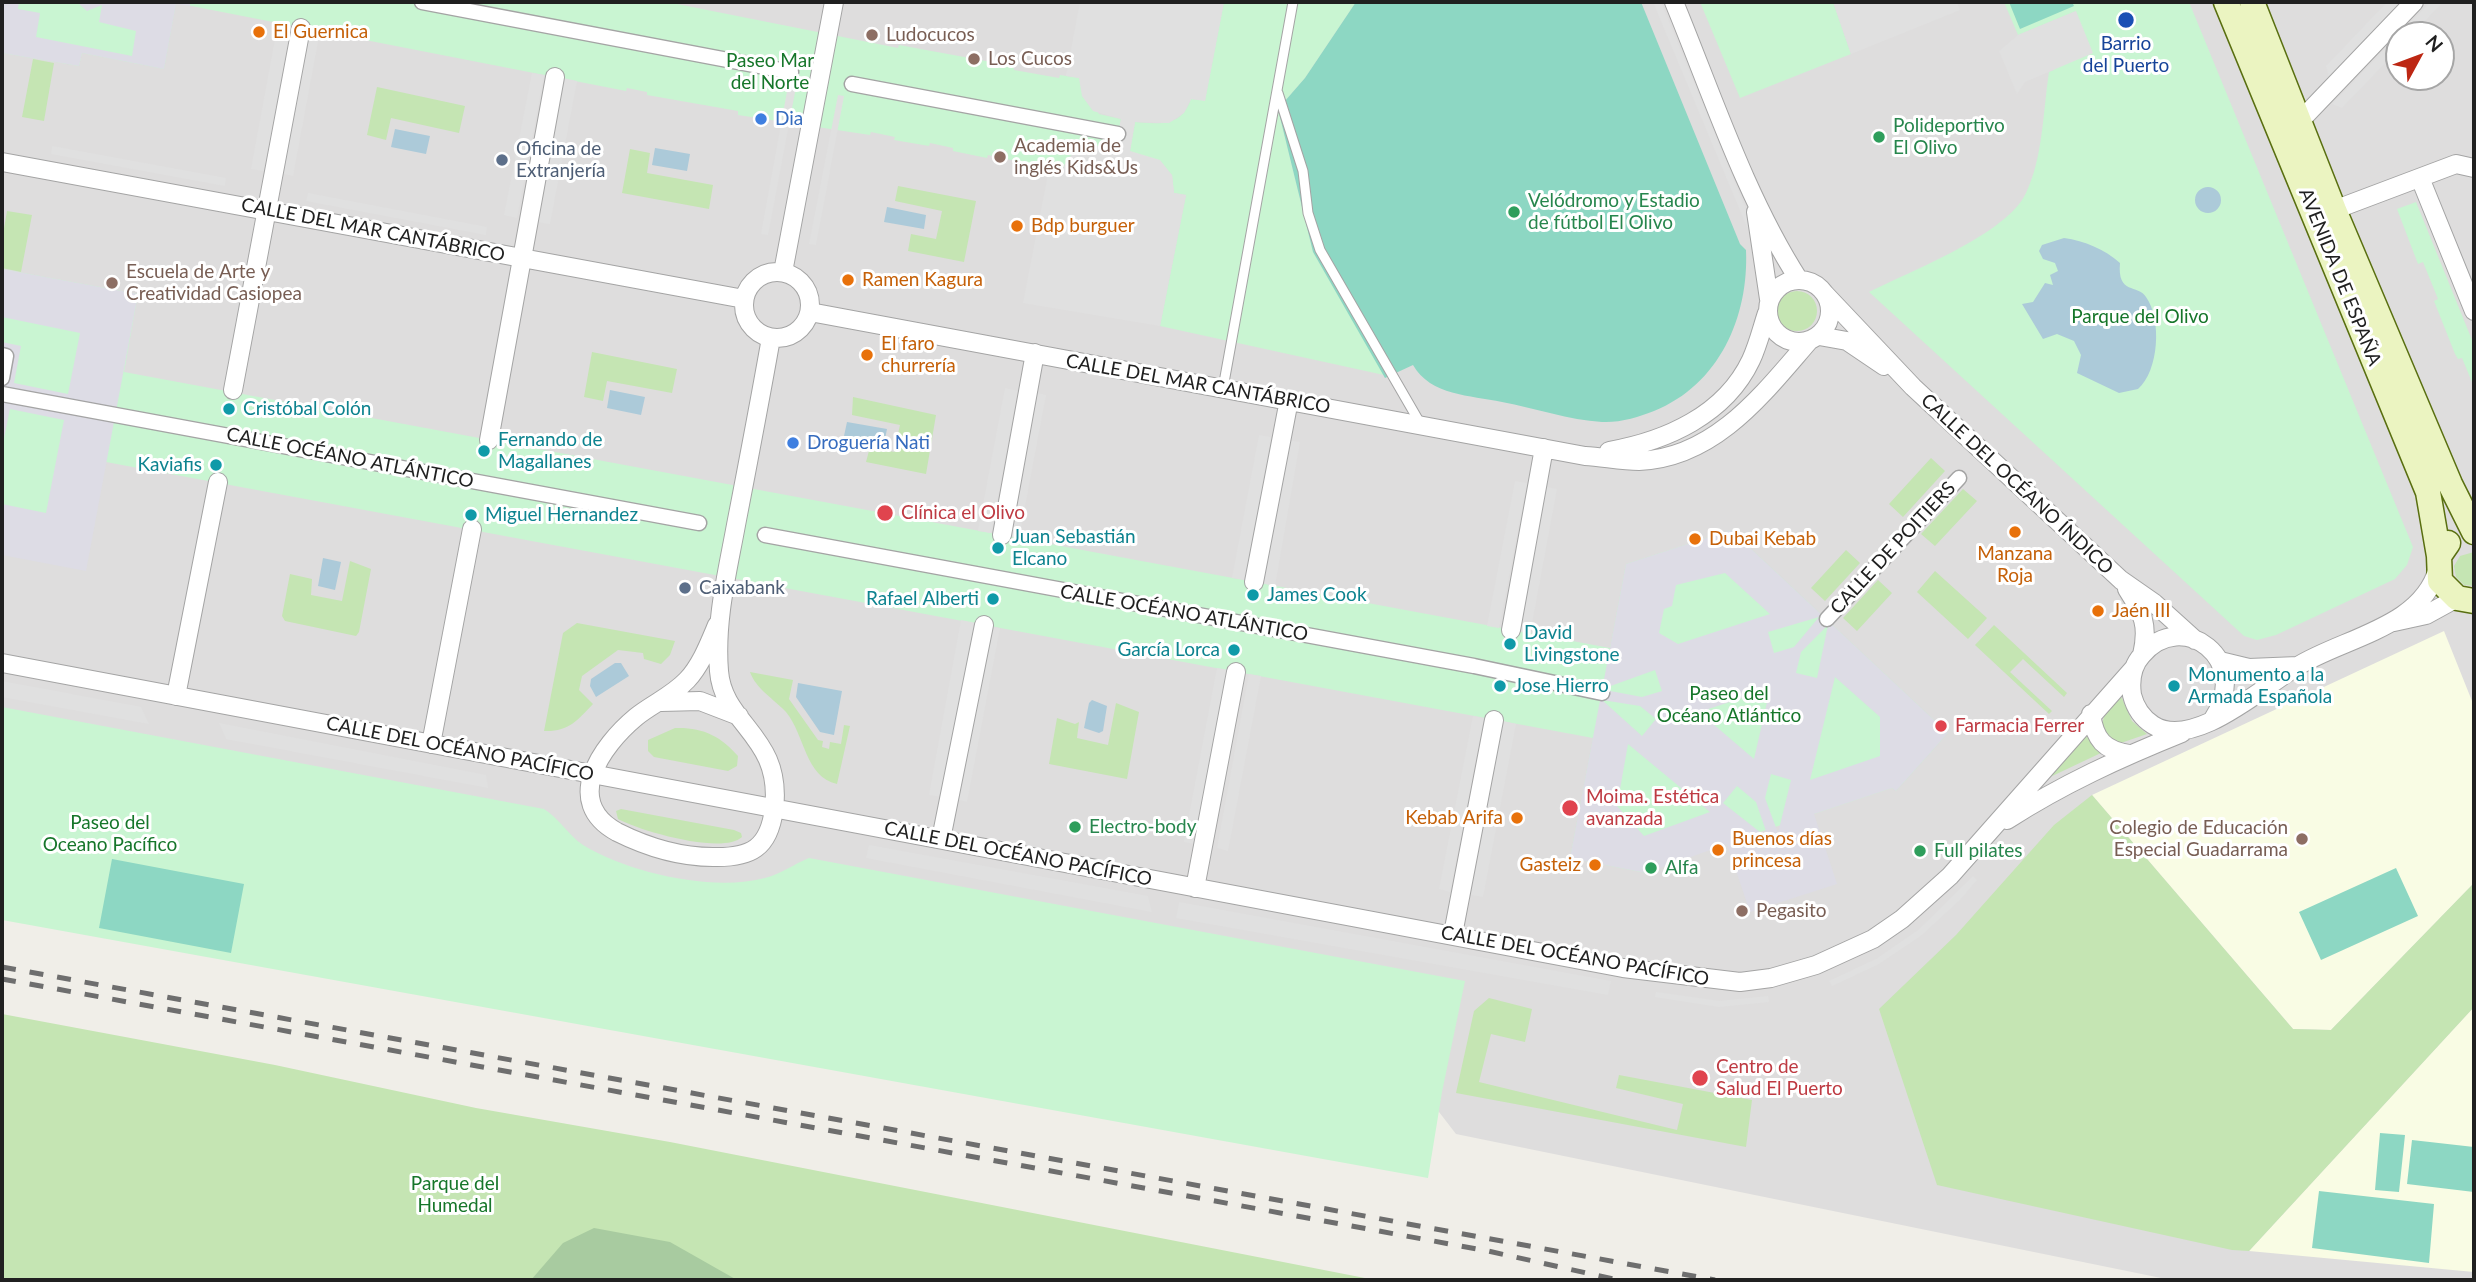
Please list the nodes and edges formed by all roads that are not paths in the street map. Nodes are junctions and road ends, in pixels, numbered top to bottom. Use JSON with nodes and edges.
{"nodes":[{"id":1,"x":422,"y":2,"type":"edge"},
{"id":2,"x":834,"y":2,"type":"edge"},
{"id":3,"x":1293,"y":2,"type":"edge"},
{"id":4,"x":1674,"y":2,"type":"edge"},
{"id":5,"x":2226,"y":2,"type":"edge"},
{"id":6,"x":2252,"y":2,"type":"edge"},
{"id":7,"x":2414,"y":2,"type":"edge"},
{"id":8,"x":301,"y":28,"type":"dead end"},
{"id":9,"x":790,"y":72,"type":"dead end"},
{"id":10,"x":555,"y":76,"type":"dead end"},
{"id":11,"x":852,"y":84,"type":"dead end"},
{"id":12,"x":1277,"y":90,"type":"junction"},
{"id":13,"x":2300,"y":121,"type":"junction"},
{"id":14,"x":1118,"y":134,"type":"dead end"},
{"id":15,"x":2,"y":162,"type":"edge"},
{"id":16,"x":2474,"y":167,"type":"edge"},
{"id":17,"x":1747,"y":178,"type":"junction"},
{"id":18,"x":2420,"y":178,"type":"junction"},
{"id":19,"x":2334,"y":210,"type":"junction"},
{"id":20,"x":267,"y":211,"type":"junction"},
{"id":21,"x":522,"y":258,"type":"junction"},
{"id":22,"x":783,"y":272,"type":"junction"},
{"id":23,"x":1799,"y":280,"type":"junction"},
{"id":24,"x":1825,"y":294,"type":"junction"},
{"id":25,"x":744,"y":299,"type":"junction"},
{"id":26,"x":1768,"y":306,"type":"junction"},
{"id":27,"x":2474,"y":310,"type":"edge"},
{"id":28,"x":810,"y":312,"type":"junction"},
{"id":29,"x":771,"y":338,"type":"junction"},
{"id":30,"x":1814,"y":338,"type":"junction"},
{"id":31,"x":1035,"y":354,"type":"junction"},
{"id":32,"x":2,"y":355,"type":"edge"},
{"id":33,"x":1750,"y":362,"type":"junction"},
{"id":34,"x":2,"y":378,"type":"edge"},
{"id":35,"x":1913,"y":387,"type":"junction"},
{"id":36,"x":1223,"y":388,"type":"junction"},
{"id":37,"x":233,"y":390,"type":"dead end"},
{"id":38,"x":2,"y":394,"type":"edge"},
{"id":39,"x":1289,"y":400,"type":"junction"},
{"id":40,"x":1745,"y":410,"type":"junction"},
{"id":41,"x":1421,"y":425,"type":"junction"},
{"id":42,"x":489,"y":440,"type":"dead end"},
{"id":43,"x":1544,"y":448,"type":"junction"},
{"id":44,"x":1585,"y":456,"type":"junction"},
{"id":45,"x":1959,"y":478,"type":"dead end"},
{"id":46,"x":218,"y":482,"type":"dead end"},
{"id":47,"x":699,"y":523,"type":"dead end"},
{"id":48,"x":472,"y":530,"type":"dead end"},
{"id":49,"x":2474,"y":532,"type":"edge"},
{"id":50,"x":765,"y":535,"type":"dead end"},
{"id":51,"x":1002,"y":535,"type":"dead end"},
{"id":52,"x":2438,"y":562,"type":"junction"},
{"id":53,"x":2121,"y":580,"type":"junction"},
{"id":54,"x":1254,"y":582,"type":"dead end"},
{"id":55,"x":2468,"y":604,"type":"edge"},
{"id":56,"x":1827,"y":619,"type":"dead end"},
{"id":57,"x":2390,"y":622,"type":"junction"},
{"id":58,"x":718,"y":625,"type":"junction"},
{"id":59,"x":984,"y":625,"type":"dead end"},
{"id":60,"x":1511,"y":630,"type":"dead end"},
{"id":61,"x":2194,"y":640,"type":"junction"},
{"id":62,"x":2138,"y":661,"type":"junction"},
{"id":63,"x":2220,"y":661,"type":"junction"},
{"id":64,"x":2,"y":663,"type":"edge"},
{"id":65,"x":2298,"y":666,"type":"junction"},
{"id":66,"x":1237,"y":672,"type":"dead end"},
{"id":67,"x":1602,"y":693,"type":"dead end"},
{"id":68,"x":176,"y":696,"type":"junction"},
{"id":69,"x":660,"y":702,"type":"junction"},
{"id":70,"x":2091,"y":714,"type":"junction"},
{"id":71,"x":739,"y":716,"type":"junction"},
{"id":72,"x":2213,"y":719,"type":"junction"},
{"id":73,"x":1494,"y":720,"type":"dead end"},
{"id":74,"x":2192,"y":729,"type":"junction"},
{"id":75,"x":430,"y":744,"type":"junction"},
{"id":76,"x":2129,"y":754,"type":"junction"},
{"id":77,"x":592,"y":774,"type":"junction"},
{"id":78,"x":774,"y":808,"type":"junction"},
{"id":79,"x":1989,"y":832,"type":"junction"},
{"id":80,"x":941,"y":839,"type":"junction"},
{"id":81,"x":1195,"y":888,"type":"junction"},
{"id":82,"x":1453,"y":934,"type":"junction"}],
"edges":[{"from":1,"to":9,"type":"street"},
{"from":2,"to":22,"type":"street"},
{"from":3,"to":12,"type":"lane"},
{"from":4,"to":17,"type":"street"},
{"from":5,"to":52,"type":"main road","name":"AVENIDA DE ESPAÑA"},
{"from":6,"to":13,"type":"main road","name":"AVENIDA DE ESPAÑA"},
{"from":7,"to":13,"type":"street"},
{"from":8,"to":20,"type":"street"},
{"from":10,"to":21,"type":"street"},
{"from":11,"to":14,"type":"street"},
{"from":12,"to":36,"type":"lane"},
{"from":12,"to":41,"type":"lane"},
{"from":13,"to":19,"type":"main road","name":"AVENIDA DE ESPAÑA"},
{"from":15,"to":20,"type":"street","name":"CALLE DEL MAR CANTÁBRICO"},
{"from":16,"to":18,"type":"street"},
{"from":17,"to":23,"type":"street"},
{"from":17,"to":26,"type":"street"},
{"from":18,"to":19,"type":"street"},
{"from":18,"to":27,"type":"street"},
{"from":19,"to":49,"type":"main road","name":"AVENIDA DE ESPAÑA"},
{"from":20,"to":21,"type":"street","name":"CALLE DEL MAR CANTÁBRICO"},
{"from":20,"to":37,"type":"street"},
{"from":21,"to":25,"type":"street","name":"CALLE DEL MAR CANTÁBRICO"},
{"from":21,"to":42,"type":"street"},
{"from":22,"to":25,"type":"street"},
{"from":22,"to":28,"type":"street"},
{"from":23,"to":24,"type":"street"},
{"from":23,"to":26,"type":"street"},
{"from":24,"to":30,"type":"street"},
{"from":24,"to":35,"type":"street","name":"CALLE DEL OCÉANO ÍNDICO"},
{"from":25,"to":29,"type":"street"},
{"from":26,"to":30,"type":"street"},
{"from":26,"to":33,"type":"street","name":"CALLE DEL MAR CANTÁBRICO"},
{"from":28,"to":29,"type":"street"},
{"from":28,"to":31,"type":"street","name":"CALLE DEL MAR CANTÁBRICO"},
{"from":29,"to":58,"type":"street"},
{"from":30,"to":35,"type":"street","name":"CALLE DEL OCÉANO ÍNDICO"},
{"from":30,"to":40,"type":"street","name":"CALLE DEL MAR CANTÁBRICO"},
{"from":31,"to":36,"type":"street","name":"CALLE DEL MAR CANTÁBRICO"},
{"from":31,"to":51,"type":"street"},
{"from":32,"to":34,"type":"street"},
{"from":33,"to":40,"type":"street","name":"CALLE DEL MAR CANTÁBRICO"},
{"from":33,"to":44,"type":"street","name":"CALLE DEL MAR CANTÁBRICO"},
{"from":35,"to":53,"type":"street","name":"CALLE DEL OCÉANO ÍNDICO"},
{"from":36,"to":39,"type":"street","name":"CALLE DEL MAR CANTÁBRICO"},
{"from":38,"to":47,"type":"street","name":"CALLE OCÉANO ATLÁNTICO"},
{"from":39,"to":41,"type":"street","name":"CALLE DEL MAR CANTÁBRICO"},
{"from":39,"to":54,"type":"street"},
{"from":40,"to":44,"type":"street","name":"CALLE DEL MAR CANTÁBRICO"},
{"from":41,"to":43,"type":"street","name":"CALLE DEL MAR CANTÁBRICO"},
{"from":43,"to":44,"type":"street","name":"CALLE DEL MAR CANTÁBRICO"},
{"from":43,"to":60,"type":"street"},
{"from":45,"to":56,"type":"street","name":"CALLE DE POITIERS"},
{"from":46,"to":68,"type":"street"},
{"from":48,"to":75,"type":"street"},
{"from":49,"to":52,"type":"main road"},
{"from":50,"to":67,"type":"street","name":"CALLE OCÉANO ATLÁNTICO"},
{"from":52,"to":55,"type":"main road"},
{"from":52,"to":57,"type":"street"},
{"from":53,"to":61,"type":"street","name":"CALLE DEL OCÉANO ÍNDICO"},
{"from":53,"to":62,"type":"street","name":"CALLE DEL OCÉANO ÍNDICO"},
{"from":55,"to":57,"type":"street"},
{"from":57,"to":65,"type":"street"},
{"from":58,"to":69,"type":"street"},
{"from":58,"to":71,"type":"street"},
{"from":59,"to":80,"type":"street"},
{"from":61,"to":62,"type":"street"},
{"from":61,"to":63,"type":"street","name":"CALLE DEL OCÉANO ÍNDICO"},
{"from":62,"to":70,"type":"street","name":"CALLE DEL OCÉANO PACÍFICO"},
{"from":62,"to":74,"type":"street","name":"CALLE DEL OCÉANO ÍNDICO"},
{"from":63,"to":65,"type":"street"},
{"from":63,"to":72,"type":"street"},
{"from":64,"to":68,"type":"street","name":"CALLE DEL OCÉANO PACÍFICO"},
{"from":65,"to":72,"type":"street"},
{"from":66,"to":81,"type":"street"},
{"from":68,"to":75,"type":"street","name":"CALLE DEL OCÉANO PACÍFICO"},
{"from":69,"to":71,"type":"street"},
{"from":69,"to":77,"type":"street"},
{"from":70,"to":76,"type":"street"},
{"from":70,"to":79,"type":"street","name":"CALLE DEL OCÉANO PACÍFICO"},
{"from":71,"to":78,"type":"street"},
{"from":72,"to":74,"type":"street","name":"CALLE DEL OCÉANO PACÍFICO"},
{"from":73,"to":82,"type":"street"},
{"from":74,"to":76,"type":"street","name":"CALLE DEL OCÉANO PACÍFICO"},
{"from":75,"to":77,"type":"street","name":"CALLE DEL OCÉANO PACÍFICO"},
{"from":76,"to":79,"type":"street","name":"CALLE DEL OCÉANO PACÍFICO"},
{"from":77,"to":78,"type":"street","name":"CALLE DEL OCÉANO PACÍFICO"},
{"from":77,"to":78,"type":"street"},
{"from":78,"to":80,"type":"street","name":"CALLE DEL OCÉANO PACÍFICO"},
{"from":79,"to":82,"type":"street","name":"CALLE DEL OCÉANO PACÍFICO"},
{"from":80,"to":81,"type":"street","name":"CALLE DEL OCÉANO PACÍFICO"},
{"from":81,"to":82,"type":"street","name":"CALLE DEL OCÉANO PACÍFICO"}]}
